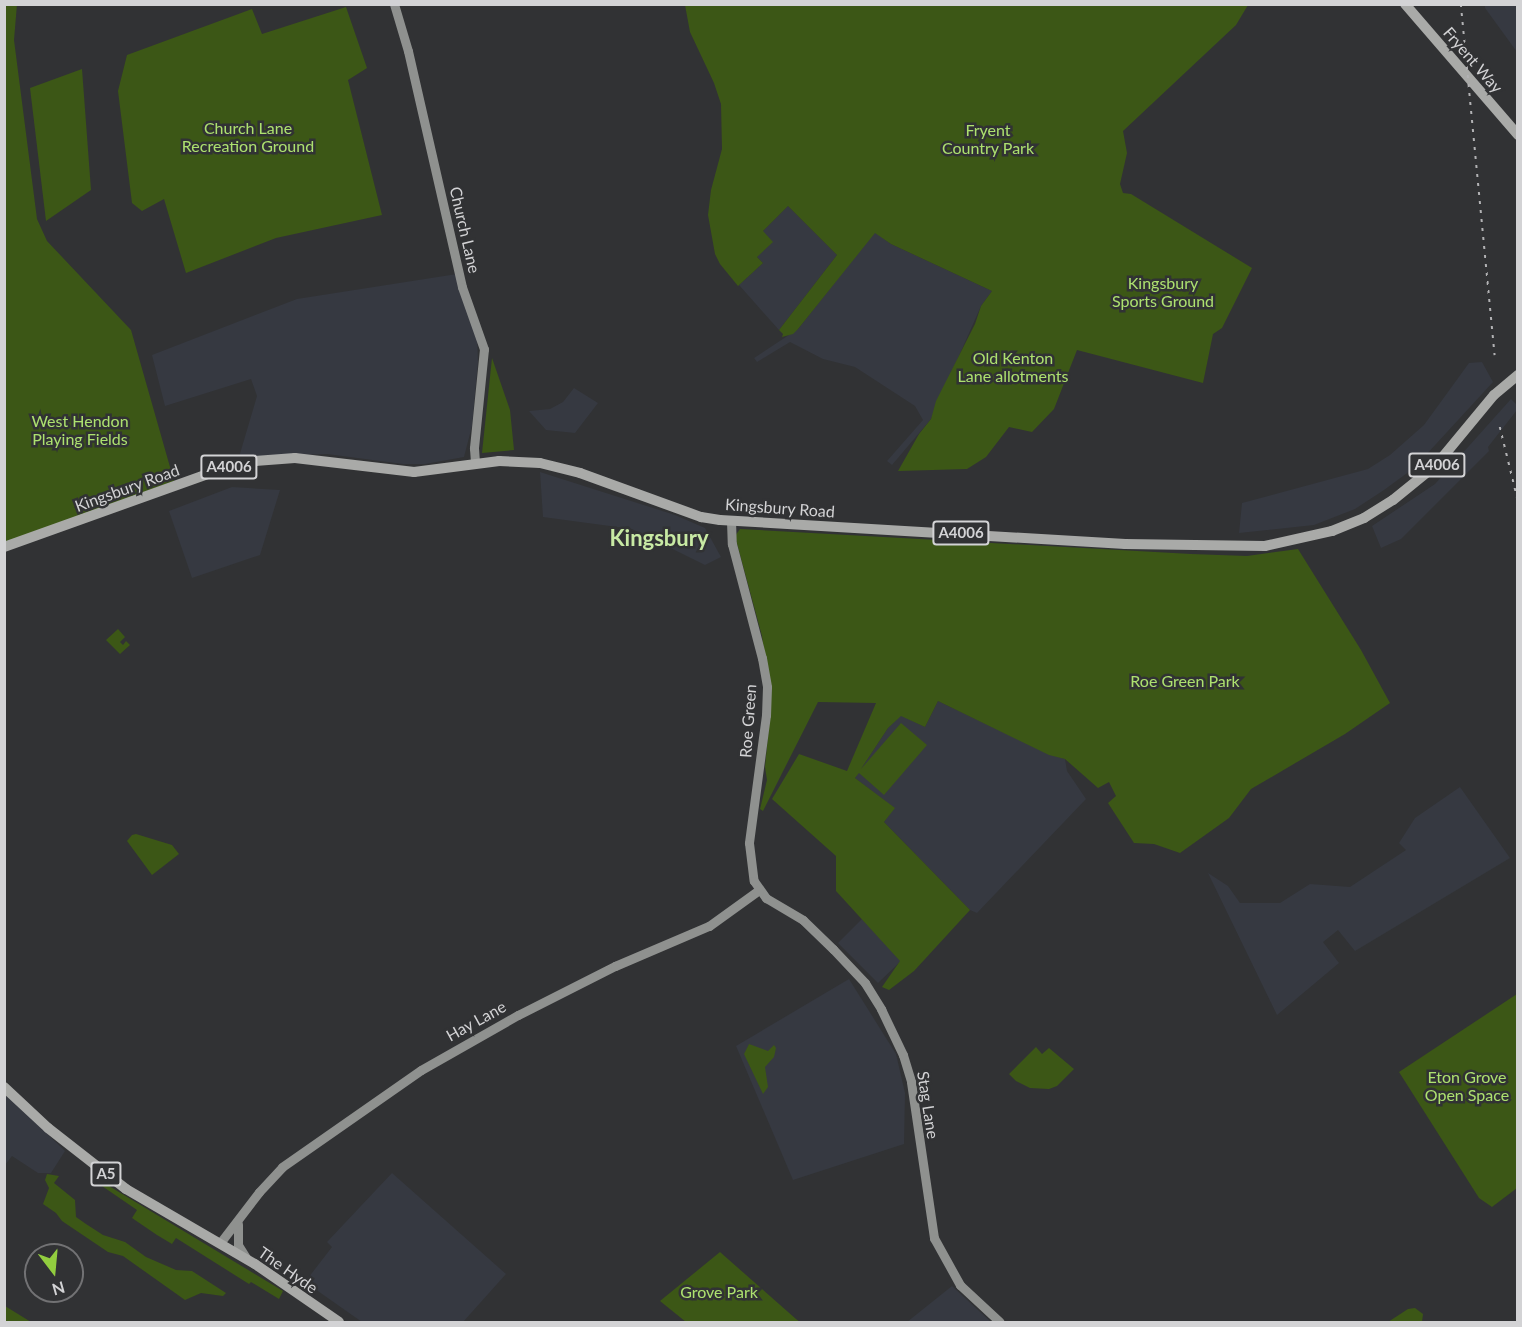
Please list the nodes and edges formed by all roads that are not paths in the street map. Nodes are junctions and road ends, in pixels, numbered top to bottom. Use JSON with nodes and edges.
{"nodes":[{"id":1,"x":394,"y":4,"type":"edge"},
{"id":2,"x":1405,"y":4,"type":"edge"},
{"id":3,"x":1518,"y":135,"type":"edge"},
{"id":4,"x":1518,"y":375,"type":"edge"},
{"id":5,"x":475,"y":463,"type":"junction"},
{"id":6,"x":731,"y":521,"type":"junction"},
{"id":7,"x":4,"y":547,"type":"edge"},
{"id":8,"x":759,"y":890,"type":"junction"},
{"id":9,"x":4,"y":1087,"type":"edge"},
{"id":10,"x":238,"y":1221,"type":"junction"},
{"id":11,"x":220,"y":1243,"type":"junction"},
{"id":12,"x":248,"y":1260,"type":"junction"},
{"id":13,"x":319,"y":1317,"type":"edge"},
{"id":14,"x":339,"y":1323,"type":"edge"},
{"id":15,"x":1000,"y":1323,"type":"edge"}],
"edges":[{"from":1,"to":5,"type":"street","name":"Church Lane"},
{"from":2,"to":3,"type":"main road","name":"Fryent Way"},
{"from":4,"to":6,"type":"main road","name":"Kingsbury Road","number":"A4006"},
{"from":5,"to":6,"type":"main road","name":"Kingsbury Road","number":"A4006"},
{"from":5,"to":7,"type":"main road","name":"Kingsbury Road","number":"A4006"},
{"from":6,"to":8,"type":"street","name":"Roe Green"},
{"from":8,"to":10,"type":"street","name":"Hay Lane"},
{"from":8,"to":15,"type":"street","name":"Stag Lane"},
{"from":9,"to":11,"type":"main road","number":"A5"},
{"from":10,"to":11,"type":"street","name":"Hay Lane"},
{"from":10,"to":12,"type":"street"},
{"from":11,"to":12,"type":"main road","name":"The Hyde","number":"A5"},
{"from":12,"to":13,"type":"main road","name":"The Hyde","number":"A5"},
{"from":13,"to":14,"type":"main road","name":"The Hyde","number":"A5"}]}
